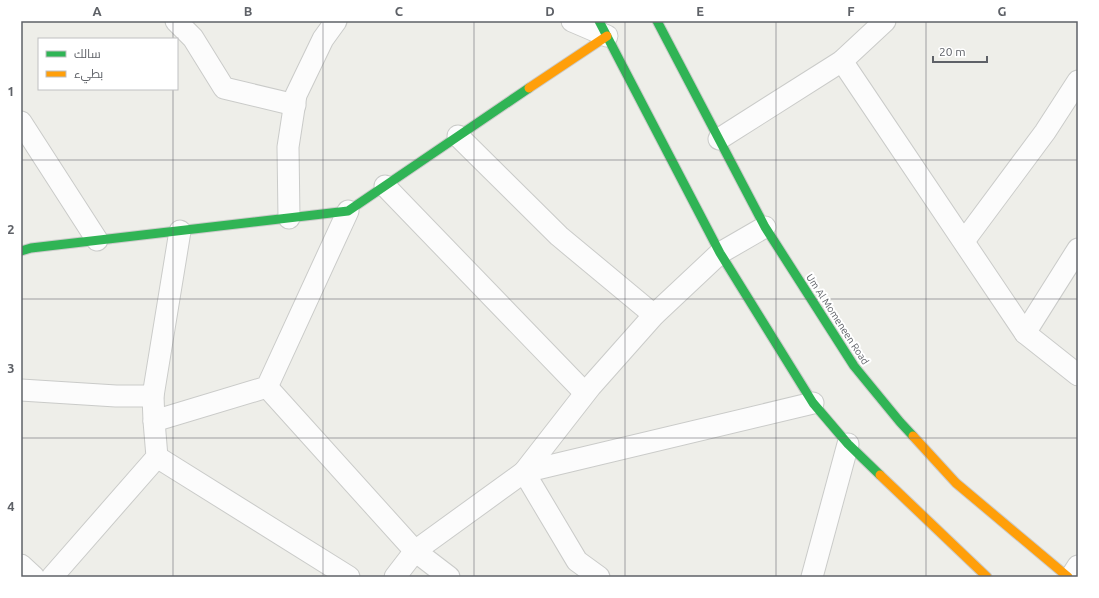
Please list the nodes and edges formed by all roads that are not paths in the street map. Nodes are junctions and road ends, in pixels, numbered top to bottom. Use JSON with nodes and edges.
{"nodes":[{"id":1,"x":176,"y":21,"type":"edge"},
{"id":2,"x":336,"y":21,"type":"edge"},
{"id":3,"x":572,"y":21,"type":"edge"},
{"id":4,"x":656,"y":21,"type":"edge"},
{"id":5,"x":885,"y":21,"type":"edge"},
{"id":6,"x":603,"y":28,"type":"edge"},
{"id":7,"x":842,"y":61,"type":"junction"},
{"id":8,"x":1078,"y":81,"type":"edge"},
{"id":9,"x":295,"y":105,"type":"junction"},
{"id":10,"x":21,"y":122,"type":"edge"},
{"id":11,"x":458,"y":136,"type":"junction"},
{"id":12,"x":719,"y":139,"type":"junction"},
{"id":13,"x":385,"y":186,"type":"junction"},
{"id":14,"x":348,"y":211,"type":"junction"},
{"id":15,"x":289,"y":218,"type":"junction"},
{"id":16,"x":765,"y":227,"type":"junction"},
{"id":17,"x":180,"y":231,"type":"junction"},
{"id":18,"x":97,"y":240,"type":"junction"},
{"id":19,"x":964,"y":241,"type":"junction"},
{"id":20,"x":1078,"y":249,"type":"edge"},
{"id":21,"x":21,"y":251,"type":"edge"},
{"id":22,"x":720,"y":253,"type":"junction"},
{"id":23,"x":654,"y":315,"type":"junction"},
{"id":24,"x":1025,"y":333,"type":"junction"},
{"id":25,"x":1078,"y":375,"type":"edge"},
{"id":26,"x":267,"y":388,"type":"junction"},
{"id":27,"x":21,"y":390,"type":"edge"},
{"id":28,"x":585,"y":393,"type":"junction"},
{"id":29,"x":153,"y":396,"type":"junction"},
{"id":30,"x":813,"y":402,"type":"junction"},
{"id":31,"x":154,"y":421,"type":"junction"},
{"id":32,"x":848,"y":444,"type":"junction"},
{"id":33,"x":157,"y":457,"type":"junction"},
{"id":34,"x":524,"y":472,"type":"junction"},
{"id":35,"x":415,"y":551,"type":"junction"},
{"id":36,"x":21,"y":565,"type":"edge"},
{"id":37,"x":1078,"y":566,"type":"edge"},
{"id":38,"x":808,"y":576,"type":"edge"},
{"id":39,"x":34,"y":577,"type":"edge"},
{"id":40,"x":52,"y":577,"type":"edge"},
{"id":41,"x":349,"y":577,"type":"edge"},
{"id":42,"x":395,"y":577,"type":"edge"},
{"id":43,"x":449,"y":577,"type":"edge"},
{"id":44,"x":599,"y":577,"type":"edge"},
{"id":45,"x":987,"y":577,"type":"edge"},
{"id":46,"x":1070,"y":577,"type":"edge"}],
"edges":[{"from":1,"to":9,"type":"street"},
{"from":2,"to":9,"type":"street"},
{"from":3,"to":6,"type":"street"},
{"from":4,"to":12,"type":"main road","name":"Um Al Momeneen Road"},
{"from":5,"to":7,"type":"street"},
{"from":6,"to":11,"type":"main road"},
{"from":6,"to":22,"type":"main road"},
{"from":7,"to":12,"type":"street"},
{"from":7,"to":19,"type":"street"},
{"from":8,"to":19,"type":"street"},
{"from":9,"to":15,"type":"street"},
{"from":10,"to":18,"type":"street"},
{"from":11,"to":13,"type":"main road"},
{"from":11,"to":23,"type":"street"},
{"from":12,"to":16,"type":"main road","name":"Um Al Momeneen Road"},
{"from":13,"to":14,"type":"main road"},
{"from":13,"to":28,"type":"street"},
{"from":14,"to":15,"type":"main road"},
{"from":14,"to":26,"type":"street"},
{"from":15,"to":17,"type":"main road"},
{"from":16,"to":22,"type":"street"},
{"from":16,"to":46,"type":"main road","name":"Um Al Momeneen Road"},
{"from":17,"to":18,"type":"main road"},
{"from":17,"to":29,"type":"street"},
{"from":18,"to":21,"type":"main road"},
{"from":19,"to":24,"type":"street"},
{"from":20,"to":24,"type":"street"},
{"from":22,"to":23,"type":"street"},
{"from":22,"to":30,"type":"main road"},
{"from":23,"to":28,"type":"street"},
{"from":24,"to":25,"type":"street"},
{"from":26,"to":31,"type":"street"},
{"from":26,"to":35,"type":"street"},
{"from":27,"to":29,"type":"street"},
{"from":28,"to":34,"type":"street"},
{"from":29,"to":31,"type":"street"},
{"from":30,"to":32,"type":"main road"},
{"from":30,"to":34,"type":"street"},
{"from":31,"to":33,"type":"street"},
{"from":32,"to":38,"type":"street"},
{"from":32,"to":45,"type":"main road"},
{"from":33,"to":40,"type":"street"},
{"from":33,"to":41,"type":"street"},
{"from":34,"to":35,"type":"street"},
{"from":34,"to":44,"type":"street"},
{"from":35,"to":42,"type":"street"},
{"from":35,"to":43,"type":"street"},
{"from":36,"to":39,"type":"street"},
{"from":37,"to":46,"type":"street"}]}
